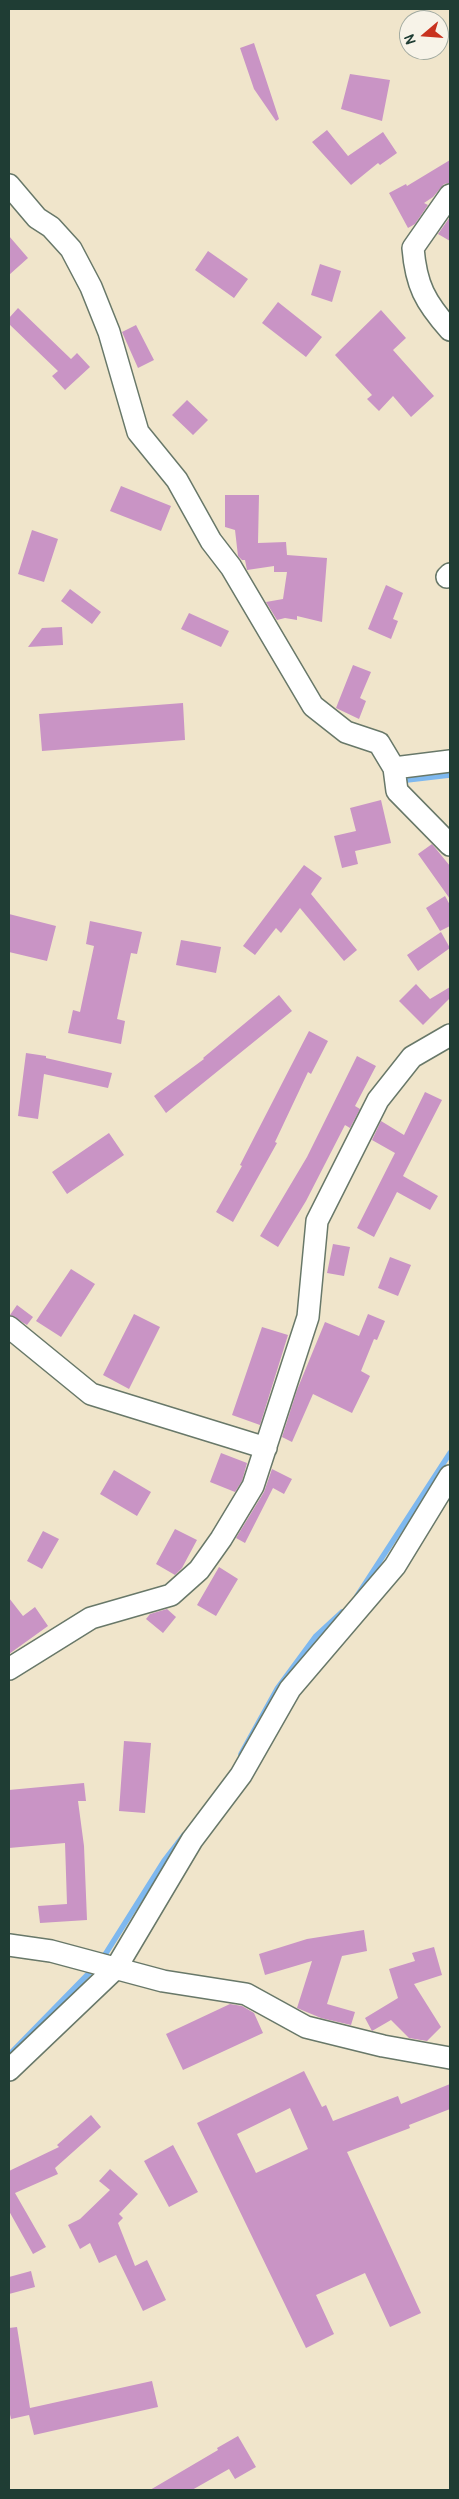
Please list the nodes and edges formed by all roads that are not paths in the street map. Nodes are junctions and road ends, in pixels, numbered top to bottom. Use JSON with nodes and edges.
{"nodes":[{"id":1,"x":9,"y":185,"type":"edge"},
{"id":2,"x":450,"y":195,"type":"edge"},
{"id":3,"x":450,"y":330,"type":"edge"},
{"id":4,"x":450,"y":762,"type":"edge"},
{"id":5,"x":394,"y":768,"type":"junction"},
{"id":6,"x":450,"y":845,"type":"edge"},
{"id":7,"x":450,"y":1035,"type":"edge"},
{"id":8,"x":9,"y":1327,"type":"edge"},
{"id":9,"x":266,"y":1448,"type":"junction"},
{"id":10,"x":450,"y":1476,"type":"edge"},
{"id":11,"x":9,"y":1670,"type":"edge"},
{"id":12,"x":9,"y":1944,"type":"edge"},
{"id":13,"x":116,"y":1968,"type":"junction"},
{"id":14,"x":450,"y":2058,"type":"edge"},
{"id":15,"x":9,"y":2070,"type":"edge"}],
"edges":[{"from":1,"to":5,"type":"street"},
{"from":2,"to":3,"type":"street"},
{"from":4,"to":5,"type":"street"},
{"from":5,"to":6,"type":"street"},
{"from":7,"to":9,"type":"street"},
{"from":8,"to":9,"type":"street"},
{"from":9,"to":11,"type":"street"},
{"from":10,"to":13,"type":"street"},
{"from":12,"to":13,"type":"street"},
{"from":13,"to":14,"type":"street"},
{"from":13,"to":15,"type":"street"}]}
